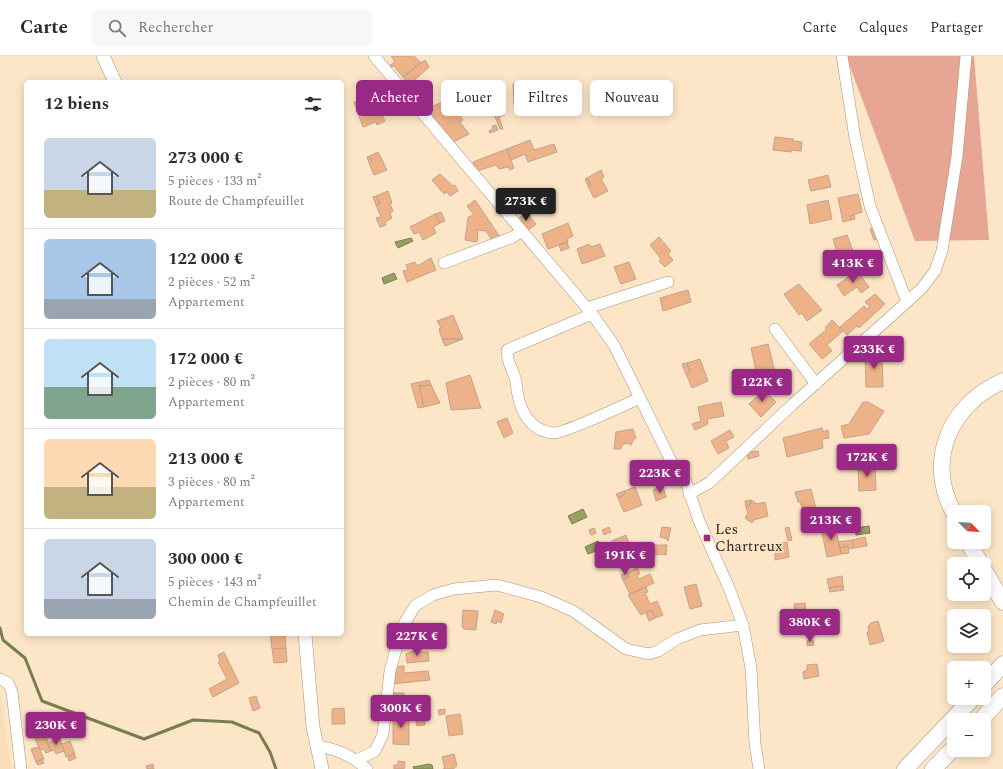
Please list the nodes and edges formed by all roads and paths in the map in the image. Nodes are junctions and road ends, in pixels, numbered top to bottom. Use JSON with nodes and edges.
{"nodes":[{"id":1,"x":103,"y":56,"type":"edge"},
{"id":2,"x":374,"y":56,"type":"edge"},
{"id":3,"x":842,"y":56,"type":"edge"},
{"id":4,"x":966,"y":56,"type":"edge"},
{"id":5,"x":114,"y":80,"type":"edge"},
{"id":6,"x":522,"y":231,"type":"junction"},
{"id":7,"x":444,"y":262,"type":"dead end"},
{"id":8,"x":668,"y":282,"type":"dead end"},
{"id":9,"x":907,"y":302,"type":"junction"},
{"id":10,"x":590,"y":311,"type":"junction"},
{"id":11,"x":775,"y":329,"type":"dead end"},
{"id":12,"x":1003,"y":380,"type":"edge"},
{"id":13,"x":816,"y":384,"type":"junction"},
{"id":14,"x":1003,"y":392,"type":"edge"},
{"id":15,"x":640,"y":398,"type":"junction"},
{"id":16,"x":689,"y":494,"type":"junction"},
{"id":17,"x":950,"y":505,"type":"edge"},
{"id":18,"x":954,"y":505,"type":"edge"},
{"id":19,"x":991,"y":582,"type":"edge"},
{"id":20,"x":1003,"y":602,"type":"edge"},
{"id":21,"x":743,"y":625,"type":"junction"},
{"id":22,"x":305,"y":636,"type":"edge"},
{"id":23,"x":1003,"y":664,"type":"edge"},
{"id":24,"x":991,"y":677,"type":"edge"},
{"id":25,"x":0,"y":679,"type":"edge"},
{"id":26,"x":1003,"y":696,"type":"edge"},
{"id":27,"x":966,"y":705,"type":"edge"},
{"id":28,"x":987,"y":713,"type":"edge"},
{"id":29,"x":316,"y":746,"type":"junction"},
{"id":30,"x":947,"y":755,"type":"edge"},
{"id":31,"x":357,"y":760,"type":"junction"},
{"id":32,"x":21,"y":769,"type":"edge"},
{"id":33,"x":322,"y":769,"type":"edge"},
{"id":34,"x":367,"y":769,"type":"edge"},
{"id":35,"x":759,"y":769,"type":"edge"},
{"id":36,"x":905,"y":769,"type":"edge"},
{"id":37,"x":933,"y":769,"type":"edge"}],
"edges":[{"from":1,"to":5,"type":"main road"},
{"from":2,"to":6,"type":"street"},
{"from":3,"to":9,"type":"street"},
{"from":4,"to":9,"type":"street"},
{"from":6,"to":7,"type":"street"},
{"from":6,"to":10,"type":"street"},
{"from":8,"to":10,"type":"street"},
{"from":9,"to":13,"type":"street"},
{"from":10,"to":15,"type":"street"},
{"from":10,"to":15,"type":"street"},
{"from":11,"to":13,"type":"street"},
{"from":12,"to":17,"type":"highway"},
{"from":13,"to":16,"type":"street"},
{"from":14,"to":18,"type":"highway"},
{"from":15,"to":16,"type":"street"},
{"from":16,"to":21,"type":"street"},
{"from":19,"to":20,"type":"highway"},
{"from":21,"to":31,"type":"street"},
{"from":21,"to":35,"type":"street"},
{"from":22,"to":29,"type":"main road"},
{"from":23,"to":24,"type":"highway"},
{"from":25,"to":32,"type":"street"},
{"from":26,"to":28,"type":"highway"},
{"from":27,"to":36,"type":"highway"},
{"from":29,"to":31,"type":"street"},
{"from":29,"to":33,"type":"main road"},
{"from":30,"to":37,"type":"highway"},
{"from":31,"to":34,"type":"street"}]}
